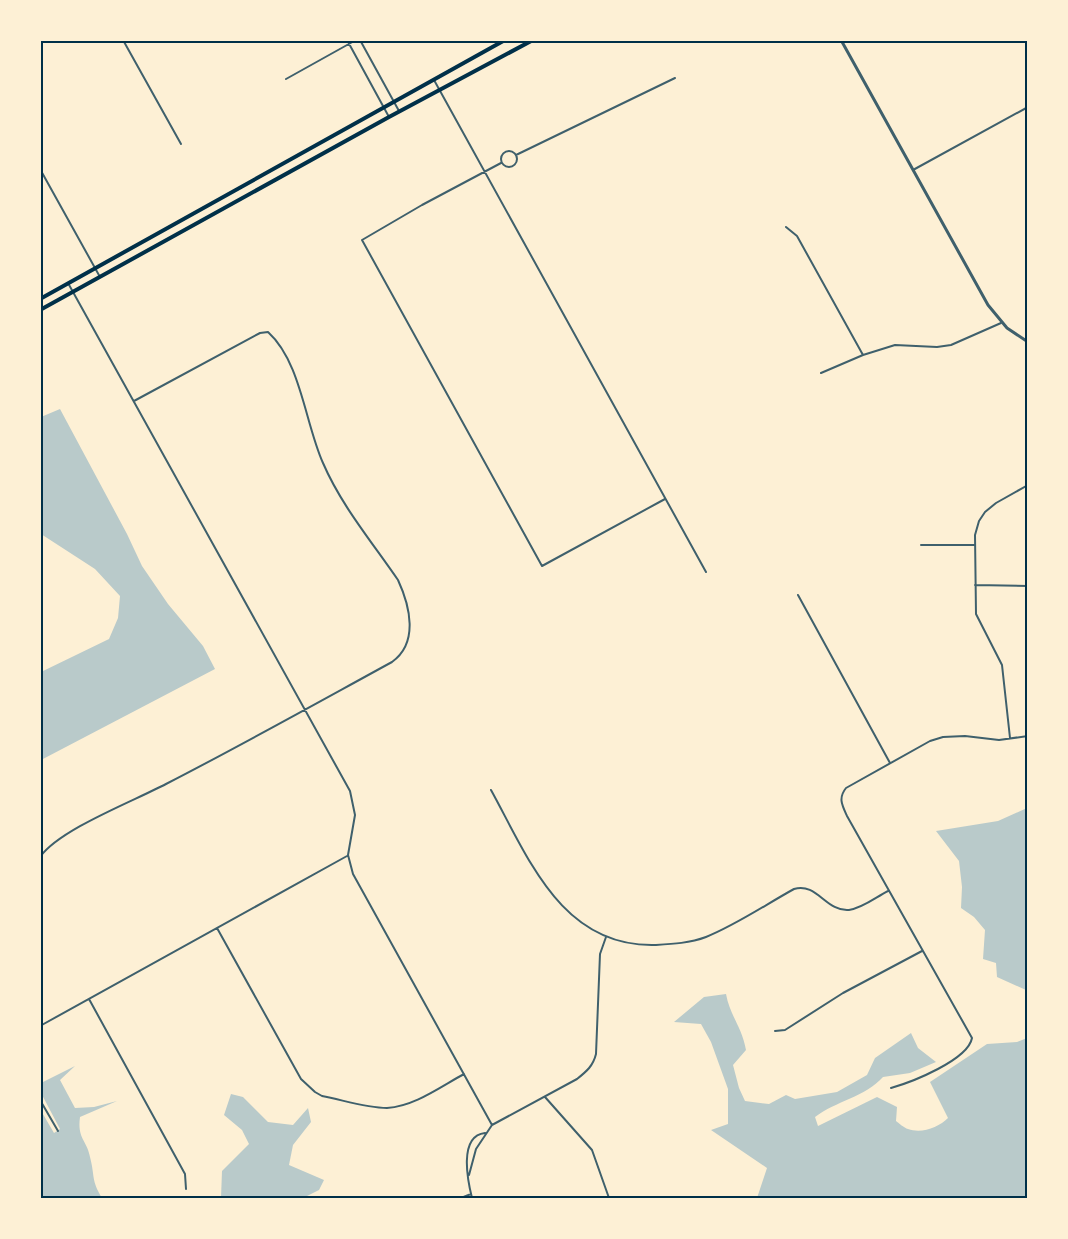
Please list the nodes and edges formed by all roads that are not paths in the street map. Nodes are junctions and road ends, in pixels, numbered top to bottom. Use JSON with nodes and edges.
{"nodes":[{"id":1,"x":123,"y":40,"type":"edge"},
{"id":2,"x":347,"y":40,"type":"edge"},
{"id":3,"x":358,"y":40,"type":"edge"},
{"id":4,"x":505,"y":40,"type":"edge"},
{"id":5,"x":533,"y":40,"type":"edge"},
{"id":6,"x":841,"y":40,"type":"edge"},
{"id":7,"x":349,"y":44,"type":"junction"},
{"id":8,"x":675,"y":78,"type":"dead end"},
{"id":9,"x":286,"y":79,"type":"dead end"},
{"id":10,"x":434,"y":80,"type":"junction"},
{"id":11,"x":440,"y":90,"type":"junction"},
{"id":12,"x":394,"y":102,"type":"junction"},
{"id":13,"x":1028,"y":107,"type":"edge"},
{"id":14,"x":384,"y":108,"type":"junction"},
{"id":15,"x":399,"y":111,"type":"junction"},
{"id":16,"x":389,"y":117,"type":"junction"},
{"id":17,"x":181,"y":144,"type":"dead end"},
{"id":18,"x":516,"y":155,"type":"junction"},
{"id":19,"x":501,"y":163,"type":"junction"},
{"id":20,"x":40,"y":170,"type":"edge"},
{"id":21,"x":913,"y":170,"type":"junction"},
{"id":22,"x":486,"y":171,"type":"junction"},
{"id":23,"x":786,"y":227,"type":"dead end"},
{"id":24,"x":95,"y":268,"type":"junction"},
{"id":25,"x":100,"y":277,"type":"junction"},
{"id":26,"x":68,"y":283,"type":"junction"},
{"id":27,"x":73,"y":292,"type":"junction"},
{"id":28,"x":40,"y":299,"type":"edge"},
{"id":29,"x":40,"y":310,"type":"edge"},
{"id":30,"x":1001,"y":323,"type":"junction"},
{"id":31,"x":1028,"y":342,"type":"edge"},
{"id":32,"x":863,"y":355,"type":"junction"},
{"id":33,"x":821,"y":373,"type":"dead end"},
{"id":34,"x":134,"y":401,"type":"junction"},
{"id":35,"x":1028,"y":485,"type":"edge"},
{"id":36,"x":665,"y":498,"type":"junction"},
{"id":37,"x":921,"y":545,"type":"dead end"},
{"id":38,"x":975,"y":545,"type":"junction"},
{"id":39,"x":706,"y":573,"type":"dead end"},
{"id":40,"x":975,"y":585,"type":"junction"},
{"id":41,"x":1028,"y":586,"type":"edge"},
{"id":42,"x":798,"y":595,"type":"dead end"},
{"id":43,"x":305,"y":709,"type":"junction"},
{"id":44,"x":1028,"y":736,"type":"edge"},
{"id":45,"x":1011,"y":738,"type":"junction"},
{"id":46,"x":890,"y":763,"type":"junction"},
{"id":47,"x":491,"y":790,"type":"dead end"},
{"id":48,"x":348,"y":855,"type":"junction"},
{"id":49,"x":40,"y":857,"type":"edge"},
{"id":50,"x":888,"y":891,"type":"junction"},
{"id":51,"x":217,"y":928,"type":"junction"},
{"id":52,"x":606,"y":937,"type":"junction"},
{"id":53,"x":922,"y":951,"type":"junction"},
{"id":54,"x":89,"y":999,"type":"junction"},
{"id":55,"x":40,"y":1026,"type":"edge"},
{"id":56,"x":775,"y":1031,"type":"dead end"},
{"id":57,"x":464,"y":1074,"type":"junction"},
{"id":58,"x":891,"y":1088,"type":"dead end"},
{"id":59,"x":545,"y":1097,"type":"junction"},
{"id":60,"x":40,"y":1100,"type":"edge"},
{"id":61,"x":492,"y":1125,"type":"junction"},
{"id":62,"x":58,"y":1131,"type":"dead end"},
{"id":63,"x":486,"y":1133,"type":"junction"},
{"id":64,"x":469,"y":1175,"type":"junction"},
{"id":65,"x":186,"y":1189,"type":"dead end"},
{"id":66,"x":472,"y":1196,"type":"edge"},
{"id":67,"x":461,"y":1198,"type":"edge"},
{"id":68,"x":609,"y":1198,"type":"edge"}],
"edges":[{"from":1,"to":17,"type":"street"},
{"from":2,"to":7,"type":"street"},
{"from":3,"to":7,"type":"street"},
{"from":3,"to":12,"type":"street"},
{"from":4,"to":10,"type":"main road"},
{"from":5,"to":11,"type":"main road"},
{"from":6,"to":21,"type":"street"},
{"from":7,"to":9,"type":"street"},
{"from":7,"to":14,"type":"street"},
{"from":8,"to":18,"type":"street"},
{"from":10,"to":11,"type":"street"},
{"from":10,"to":12,"type":"main road"},
{"from":11,"to":15,"type":"main road"},
{"from":11,"to":22,"type":"street"},
{"from":12,"to":14,"type":"main road"},
{"from":12,"to":15,"type":"street"},
{"from":13,"to":21,"type":"street"},
{"from":14,"to":16,"type":"street"},
{"from":14,"to":24,"type":"main road"},
{"from":15,"to":16,"type":"main road"},
{"from":16,"to":25,"type":"main road"},
{"from":18,"to":19,"type":"street"},
{"from":18,"to":19,"type":"street"},
{"from":19,"to":22,"type":"street"},
{"from":20,"to":24,"type":"street"},
{"from":21,"to":30,"type":"street"},
{"from":22,"to":36,"type":"street"},
{"from":22,"to":36,"type":"street"},
{"from":23,"to":32,"type":"street"},
{"from":24,"to":25,"type":"street"},
{"from":24,"to":26,"type":"main road"},
{"from":25,"to":27,"type":"main road"},
{"from":26,"to":27,"type":"street"},
{"from":26,"to":28,"type":"main road"},
{"from":27,"to":29,"type":"main road"},
{"from":27,"to":34,"type":"street"},
{"from":30,"to":31,"type":"street"},
{"from":30,"to":32,"type":"street"},
{"from":32,"to":33,"type":"street"},
{"from":34,"to":43,"type":"street"},
{"from":34,"to":43,"type":"street"},
{"from":35,"to":38,"type":"street"},
{"from":36,"to":39,"type":"street"},
{"from":37,"to":38,"type":"street"},
{"from":38,"to":40,"type":"street"},
{"from":40,"to":41,"type":"street"},
{"from":40,"to":45,"type":"street"},
{"from":42,"to":46,"type":"street"},
{"from":43,"to":48,"type":"street"},
{"from":43,"to":49,"type":"street"},
{"from":44,"to":45,"type":"street"},
{"from":45,"to":46,"type":"street"},
{"from":46,"to":50,"type":"street"},
{"from":47,"to":52,"type":"street"},
{"from":48,"to":51,"type":"street"},
{"from":48,"to":57,"type":"street"},
{"from":50,"to":52,"type":"street"},
{"from":50,"to":53,"type":"street"},
{"from":51,"to":54,"type":"street"},
{"from":51,"to":57,"type":"street"},
{"from":52,"to":59,"type":"street"},
{"from":53,"to":56,"type":"street"},
{"from":53,"to":58,"type":"street"},
{"from":54,"to":55,"type":"street"},
{"from":54,"to":65,"type":"street"},
{"from":57,"to":61,"type":"street"},
{"from":59,"to":61,"type":"street"},
{"from":59,"to":68,"type":"street"},
{"from":60,"to":62,"type":"street"},
{"from":61,"to":63,"type":"street"},
{"from":63,"to":64,"type":"street"},
{"from":63,"to":64,"type":"street"},
{"from":64,"to":66,"type":"street"},
{"from":66,"to":67,"type":"street"}]}
